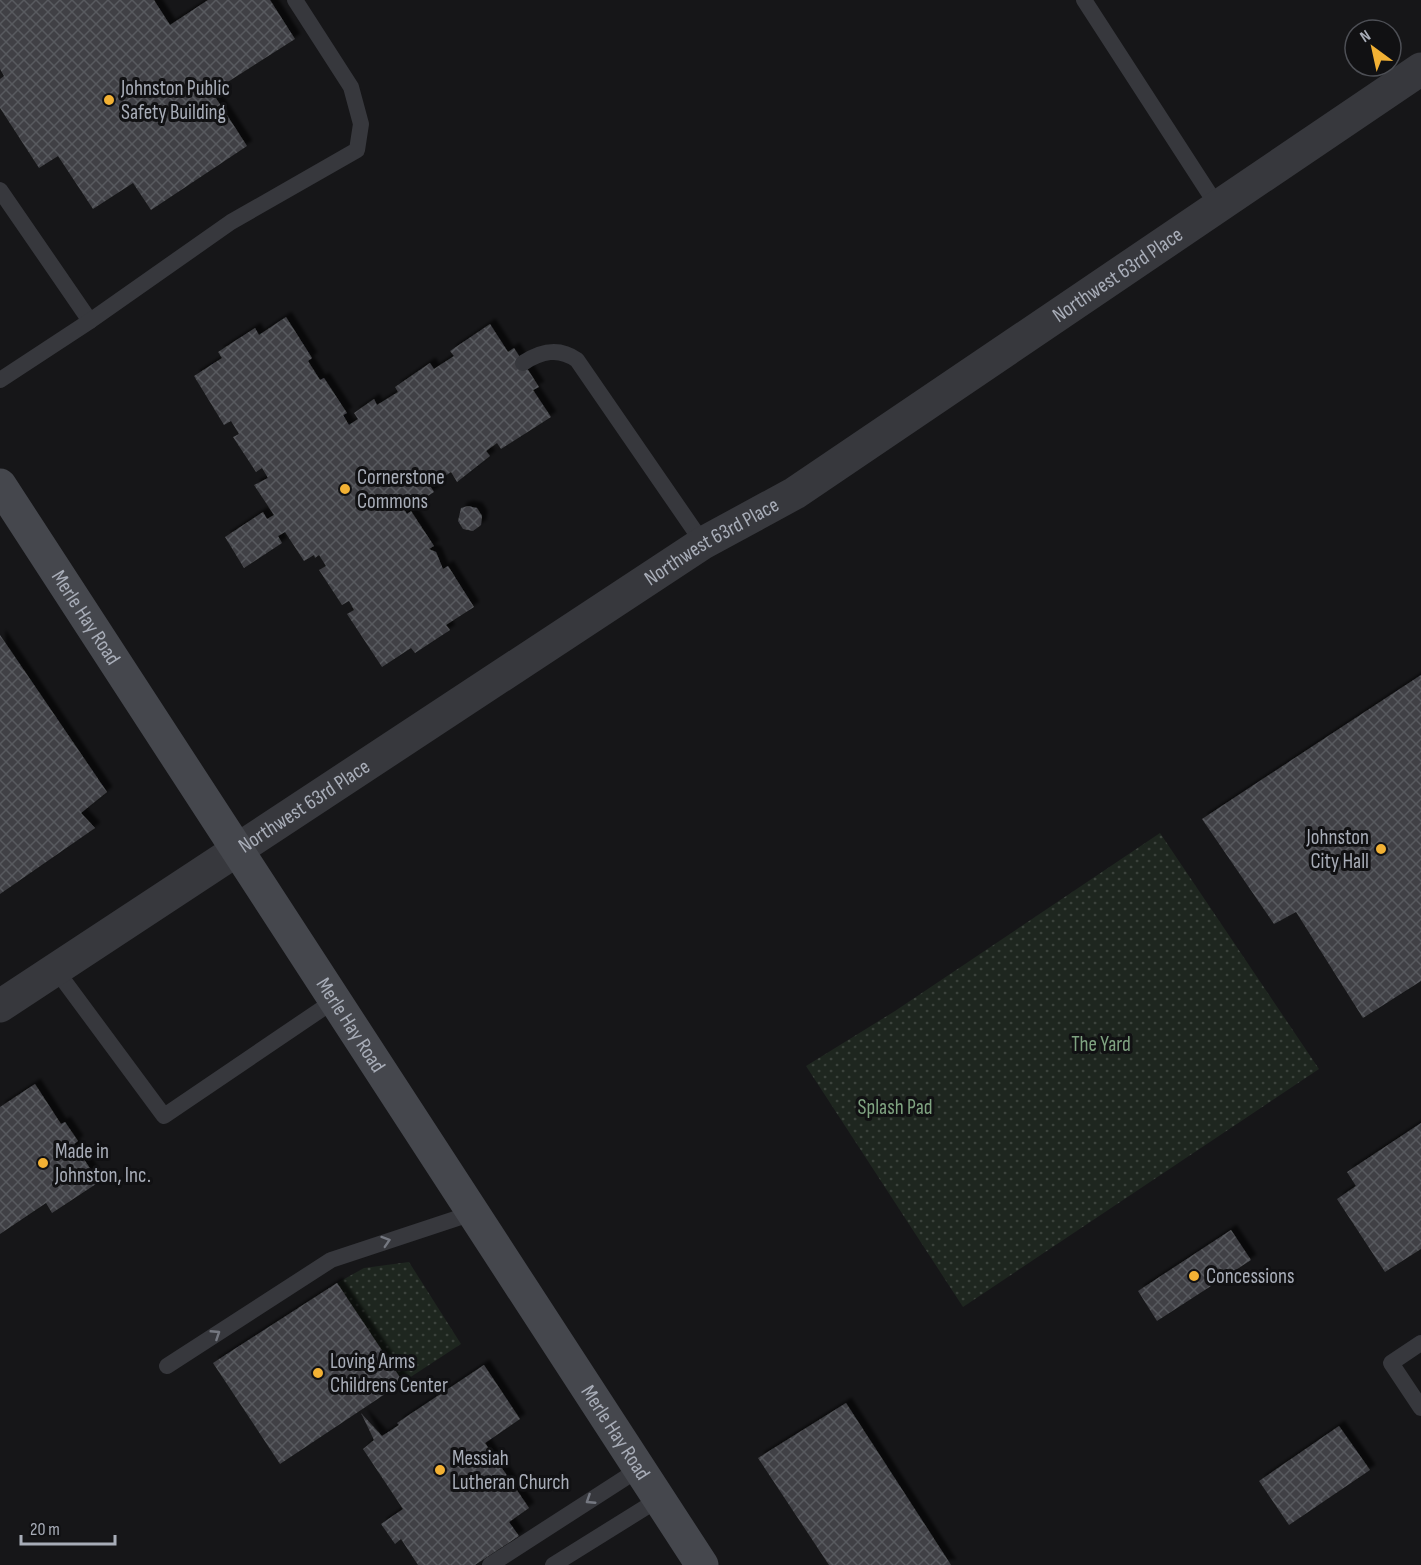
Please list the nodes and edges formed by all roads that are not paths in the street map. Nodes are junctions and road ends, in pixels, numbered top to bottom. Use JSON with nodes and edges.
{"nodes":[{"id":1,"x":295,"y":0,"type":"edge"},
{"id":2,"x":1084,"y":0,"type":"edge"},
{"id":3,"x":1421,"y":69,"type":"edge"},
{"id":4,"x":0,"y":190,"type":"edge"},
{"id":5,"x":1218,"y":207,"type":"junction"},
{"id":6,"x":90,"y":321,"type":"junction"},
{"id":7,"x":523,"y":363,"type":"dead end"},
{"id":8,"x":0,"y":380,"type":"edge"},
{"id":9,"x":0,"y":484,"type":"edge"},
{"id":10,"x":703,"y":543,"type":"junction"},
{"id":11,"x":237,"y":850,"type":"junction"},
{"id":12,"x":56,"y":969,"type":"junction"},
{"id":13,"x":335,"y":1000,"type":"junction"},
{"id":14,"x":0,"y":1006,"type":"edge"},
{"id":15,"x":473,"y":1213,"type":"junction"},
{"id":16,"x":1421,"y":1343,"type":"edge"},
{"id":17,"x":167,"y":1366,"type":"dead end"},
{"id":18,"x":1421,"y":1408,"type":"edge"},
{"id":19,"x":639,"y":1469,"type":"junction"},
{"id":20,"x":659,"y":1499,"type":"junction"},
{"id":21,"x":490,"y":1565,"type":"edge"},
{"id":22,"x":553,"y":1565,"type":"edge"},
{"id":23,"x":702,"y":1565,"type":"edge"}],
"edges":[{"from":1,"to":6,"type":"lane"},
{"from":2,"to":5,"type":"lane"},
{"from":3,"to":5,"type":"street","name":"Northwest 63rd Place"},
{"from":4,"to":6,"type":"lane"},
{"from":5,"to":10,"type":"street","name":"Northwest 63rd Place"},
{"from":6,"to":8,"type":"lane"},
{"from":7,"to":10,"type":"lane"},
{"from":9,"to":11,"type":"main road","name":"Merle Hay Road"},
{"from":10,"to":11,"type":"street","name":"Northwest 63rd Place"},
{"from":11,"to":12,"type":"street","name":"Northwest 63rd Place"},
{"from":11,"to":13,"type":"main road","name":"Merle Hay Road"},
{"from":12,"to":13,"type":"lane"},
{"from":12,"to":14,"type":"street","name":"Northwest 63rd Place"},
{"from":13,"to":15,"type":"main road","name":"Merle Hay Road"},
{"from":17,"to":15,"type":"lane","one_way":true},
{"from":15,"to":19,"type":"main road","name":"Merle Hay Road"},
{"from":16,"to":18,"type":"lane"},
{"from":19,"to":20,"type":"main road","name":"Merle Hay Road"},
{"from":19,"to":21,"type":"lane","one_way":true},
{"from":20,"to":22,"type":"lane"},
{"from":20,"to":23,"type":"main road","name":"Merle Hay Road"}]}
